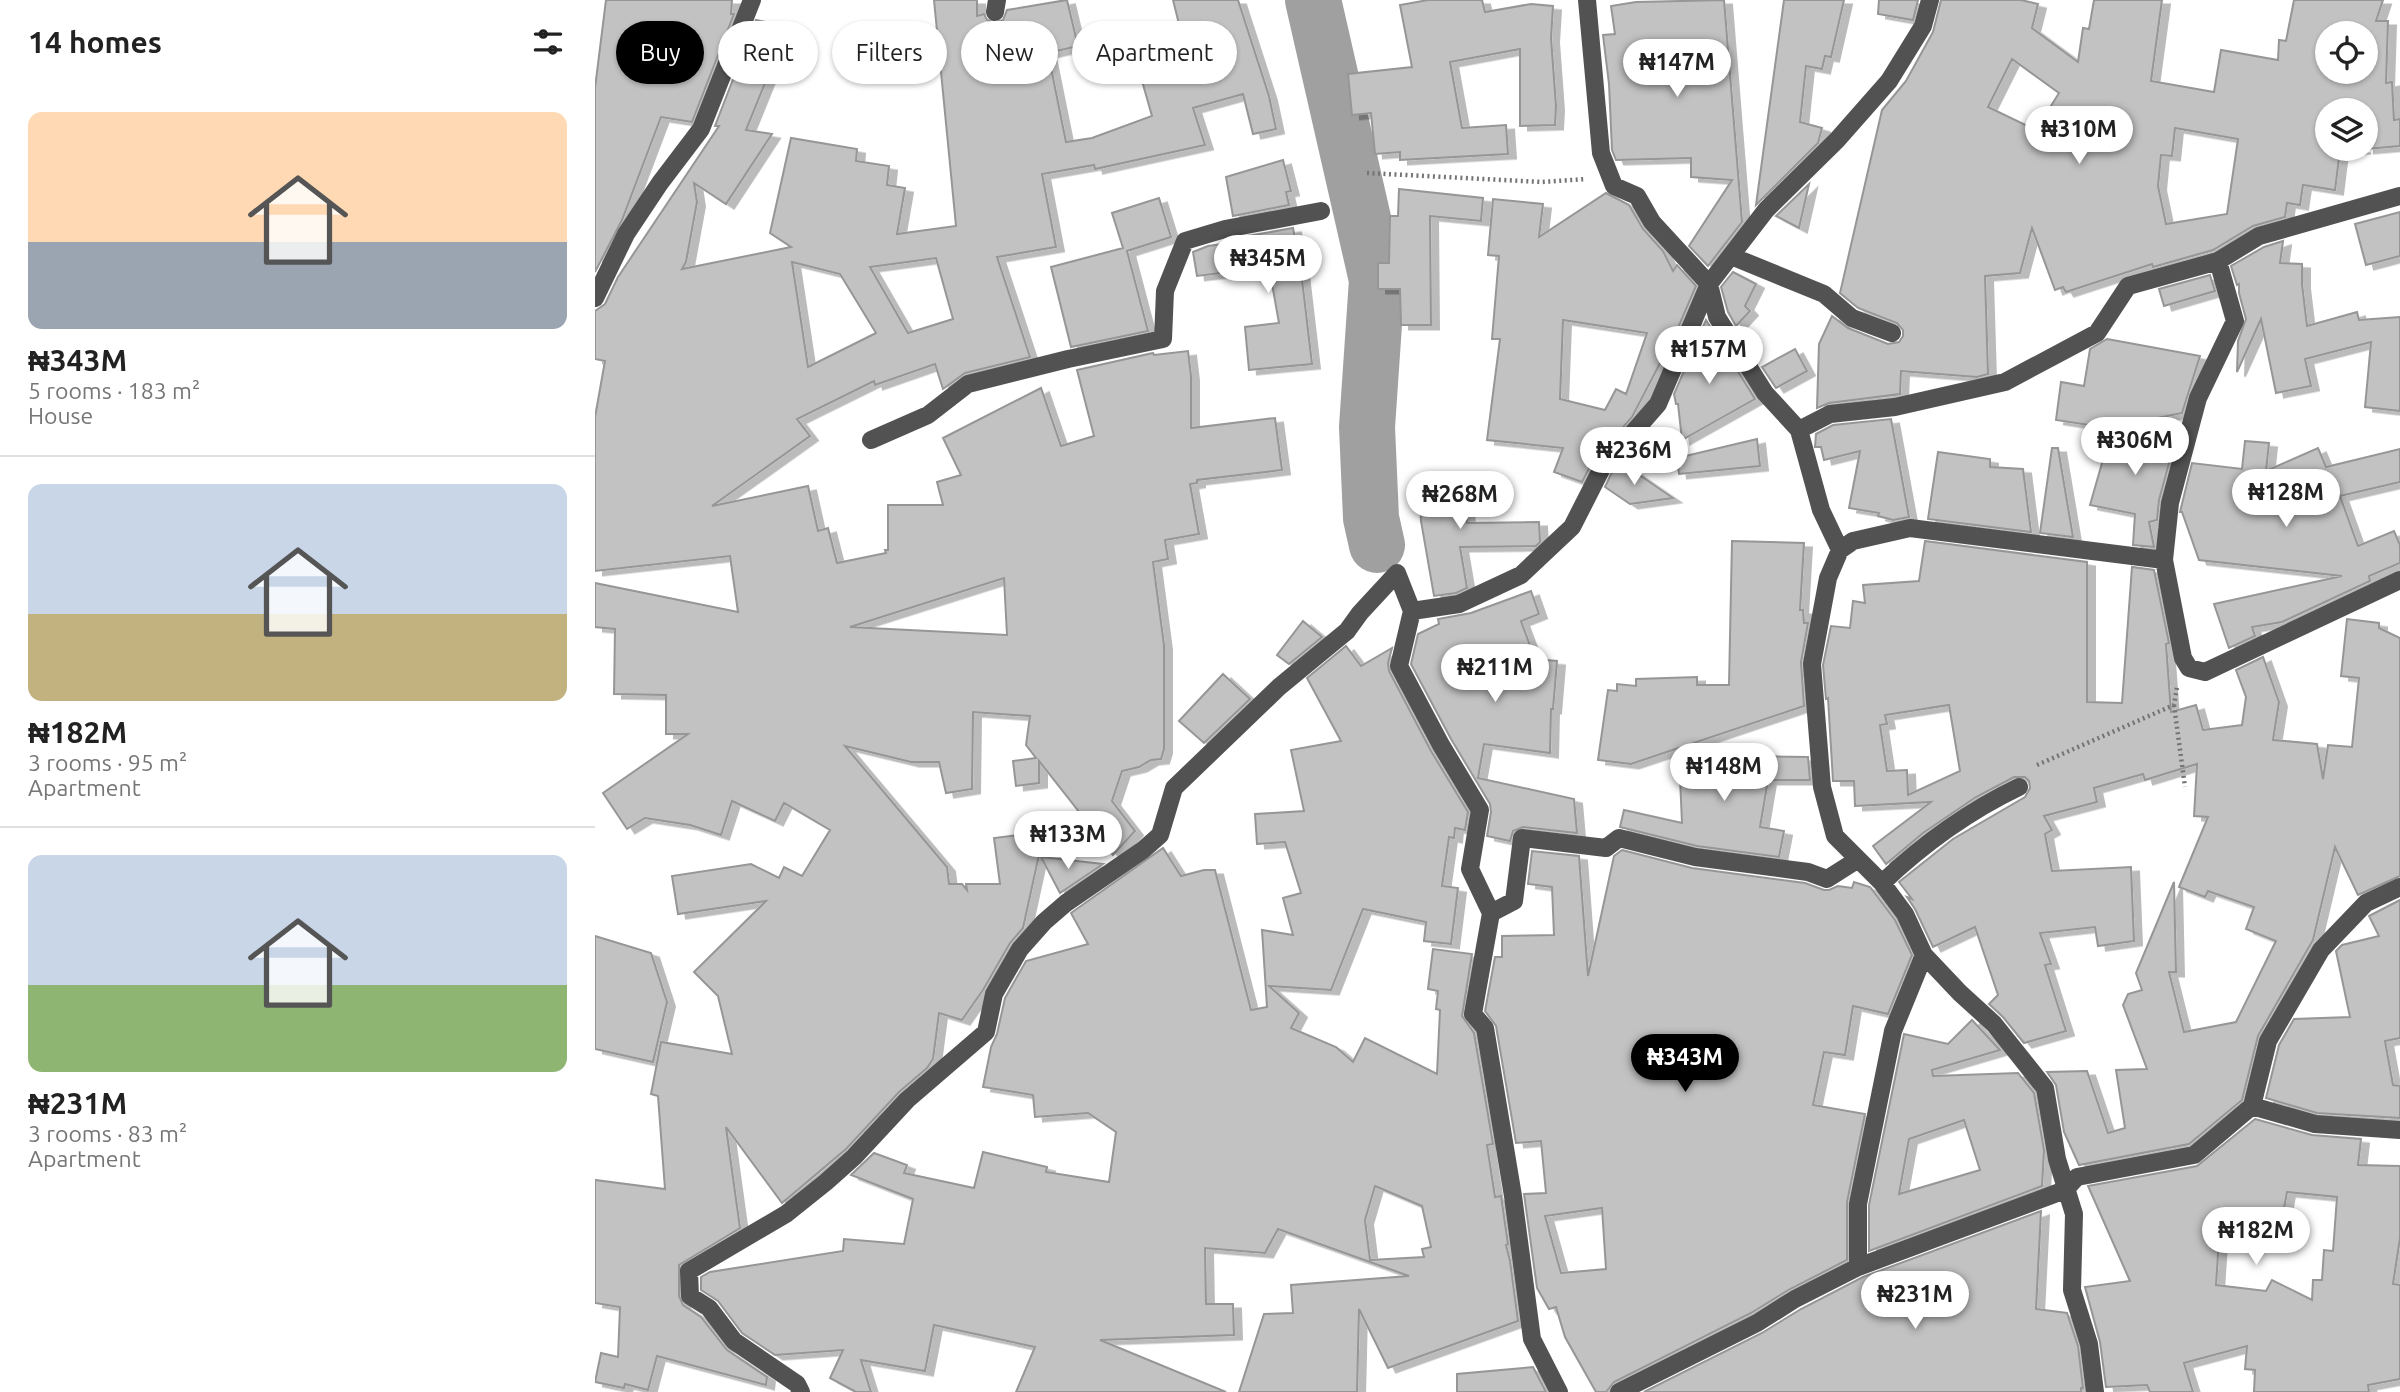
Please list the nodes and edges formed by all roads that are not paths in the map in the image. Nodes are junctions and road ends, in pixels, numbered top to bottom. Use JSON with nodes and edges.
{"nodes":[{"id":1,"x":752,"y":0,"type":"edge"},
{"id":2,"x":1587,"y":0,"type":"edge"},
{"id":3,"x":1930,"y":0,"type":"edge"},
{"id":4,"x":2400,"y":196,"type":"edge"},
{"id":5,"x":1321,"y":211,"type":"dead end"},
{"id":6,"x":1731,"y":256,"type":"junction"},
{"id":7,"x":2218,"y":261,"type":"junction"},
{"id":8,"x":1709,"y":284,"type":"junction"},
{"id":9,"x":595,"y":298,"type":"edge"},
{"id":10,"x":1892,"y":333,"type":"dead end"},
{"id":11,"x":1799,"y":430,"type":"junction"},
{"id":12,"x":871,"y":440,"type":"dead end"},
{"id":13,"x":1840,"y":550,"type":"junction"},
{"id":14,"x":2164,"y":560,"type":"junction"},
{"id":15,"x":2400,"y":580,"type":"edge"},
{"id":16,"x":1412,"y":611,"type":"junction"},
{"id":17,"x":2019,"y":787,"type":"dead end"},
{"id":18,"x":1857,"y":860,"type":"junction"},
{"id":19,"x":1882,"y":883,"type":"junction"},
{"id":20,"x":2400,"y":887,"type":"edge"},
{"id":21,"x":1491,"y":914,"type":"junction"},
{"id":22,"x":1924,"y":955,"type":"junction"},
{"id":23,"x":2252,"y":1105,"type":"junction"},
{"id":24,"x":2400,"y":1130,"type":"edge"},
{"id":25,"x":2065,"y":1190,"type":"junction"},
{"id":26,"x":1857,"y":1267,"type":"junction"},
{"id":27,"x":801,"y":1392,"type":"edge"},
{"id":28,"x":1559,"y":1392,"type":"edge"},
{"id":29,"x":1619,"y":1392,"type":"edge"},
{"id":30,"x":2095,"y":1392,"type":"edge"}],
"edges":[{"from":1,"to":9,"type":"street"},
{"from":2,"to":8,"type":"street"},
{"from":3,"to":6,"type":"street"},
{"from":4,"to":7,"type":"street"},
{"from":5,"to":12,"type":"street"},
{"from":6,"to":8,"type":"street"},
{"from":6,"to":10,"type":"street"},
{"from":7,"to":11,"type":"street"},
{"from":7,"to":14,"type":"street"},
{"from":8,"to":11,"type":"street"},
{"from":8,"to":16,"type":"street"},
{"from":11,"to":13,"type":"street"},
{"from":13,"to":14,"type":"street"},
{"from":13,"to":18,"type":"street"},
{"from":14,"to":15,"type":"street"},
{"from":16,"to":21,"type":"street"},
{"from":16,"to":27,"type":"street"},
{"from":17,"to":19,"type":"street"},
{"from":18,"to":19,"type":"street"},
{"from":18,"to":21,"type":"street"},
{"from":19,"to":22,"type":"street"},
{"from":20,"to":23,"type":"street"},
{"from":21,"to":28,"type":"street"},
{"from":22,"to":25,"type":"street"},
{"from":22,"to":26,"type":"street"},
{"from":23,"to":24,"type":"street"},
{"from":23,"to":25,"type":"street"},
{"from":25,"to":26,"type":"street"},
{"from":25,"to":30,"type":"street"},
{"from":26,"to":29,"type":"street"}]}
